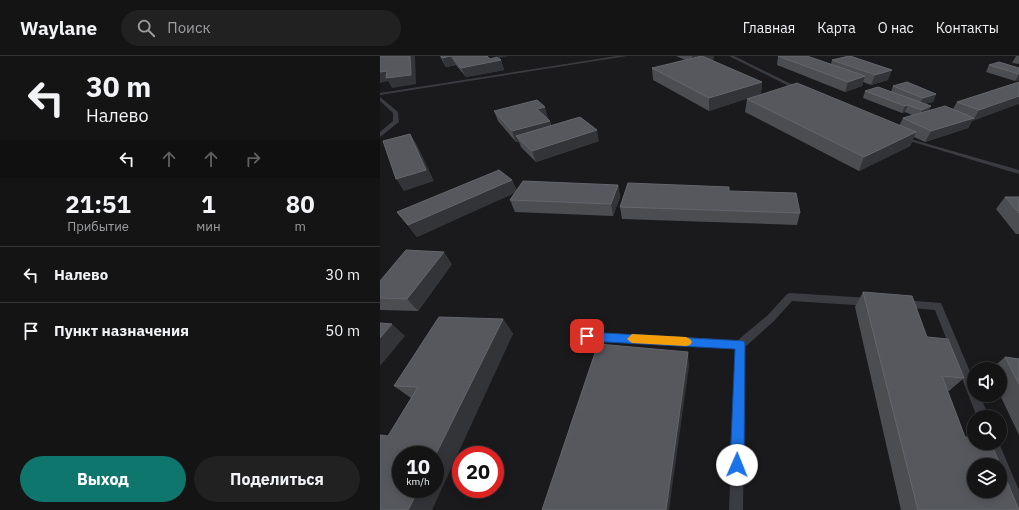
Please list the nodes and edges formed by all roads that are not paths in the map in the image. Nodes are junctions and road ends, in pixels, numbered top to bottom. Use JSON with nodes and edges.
{"nodes":[{"id":1,"x":625,"y":56,"type":"edge"},
{"id":2,"x":731,"y":56,"type":"edge"},
{"id":3,"x":808,"y":93,"type":"edge"},
{"id":4,"x":380,"y":94,"type":"edge"},
{"id":5,"x":380,"y":98,"type":"edge"},
{"id":6,"x":380,"y":135,"type":"edge"},
{"id":7,"x":898,"y":136,"type":"edge"},
{"id":8,"x":1019,"y":172,"type":"edge"},
{"id":9,"x":587,"y":336,"type":"dead end"},
{"id":10,"x":740,"y":344,"type":"junction"},
{"id":11,"x":980,"y":410,"type":"edge"},
{"id":12,"x":996,"y":450,"type":"edge"},
{"id":13,"x":1019,"y":507,"type":"edge"},
{"id":14,"x":736,"y":510,"type":"edge"}],
"edges":[{"from":1,"to":4,"type":"lane"},
{"from":2,"to":3,"type":"lane"},
{"from":5,"to":6,"type":"lane"},
{"from":7,"to":8,"type":"lane"},
{"from":9,"to":10,"type":"lane"},
{"from":10,"to":11,"type":"lane"},
{"from":10,"to":14,"type":"lane"},
{"from":12,"to":13,"type":"lane"}]}
